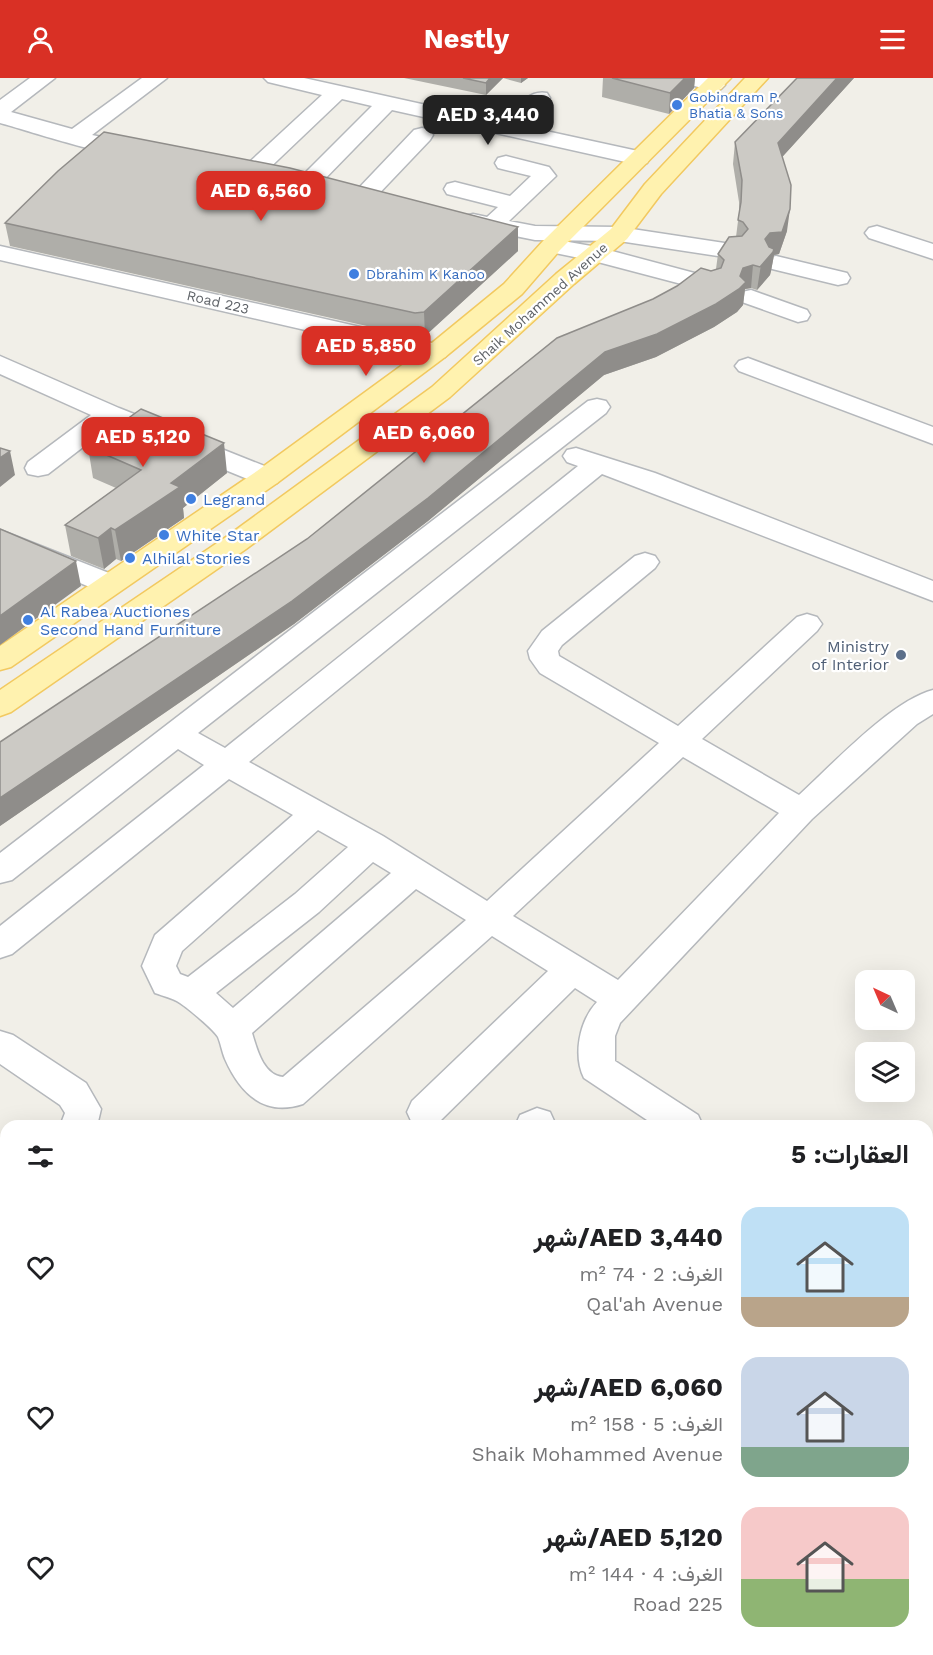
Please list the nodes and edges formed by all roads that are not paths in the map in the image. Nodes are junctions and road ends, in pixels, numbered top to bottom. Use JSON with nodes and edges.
{"nodes":[{"id":1,"x":44,"y":78,"type":"edge"},
{"id":2,"x":156,"y":78,"type":"edge"},
{"id":3,"x":275,"y":78,"type":"edge"},
{"id":4,"x":363,"y":78,"type":"edge"},
{"id":5,"x":686,"y":78,"type":"edge"},
{"id":6,"x":757,"y":78,"type":"edge"},
{"id":7,"x":717,"y":81,"type":"edge"},
{"id":8,"x":340,"y":94,"type":"junction"},
{"id":9,"x":539,"y":98,"type":"dead end"},
{"id":10,"x":387,"y":103,"type":"junction"},
{"id":11,"x":2,"y":118,"type":"edge"},
{"id":12,"x":507,"y":130,"type":"junction"},
{"id":13,"x":422,"y":135,"type":"dead end"},
{"id":14,"x":75,"y":137,"type":"junction"},
{"id":15,"x":159,"y":155,"type":"edge"},
{"id":16,"x":639,"y":158,"type":"junction"},
{"id":17,"x":506,"y":163,"type":"dead end"},
{"id":18,"x":228,"y":168,"type":"edge"},
{"id":19,"x":251,"y":172,"type":"junction"},
{"id":20,"x":307,"y":184,"type":"junction"},
{"id":21,"x":455,"y":189,"type":"dead end"},
{"id":22,"x":363,"y":197,"type":"junction"},
{"id":23,"x":386,"y":202,"type":"edge"},
{"id":24,"x":514,"y":204,"type":"junction"},
{"id":25,"x":456,"y":218,"type":"edge"},
{"id":26,"x":491,"y":225,"type":"junction"},
{"id":27,"x":877,"y":233,"type":"dead end"},
{"id":28,"x":619,"y":234,"type":"junction"},
{"id":29,"x":558,"y":240,"type":"junction"},
{"id":30,"x":928,"y":245,"type":"edge"},
{"id":31,"x":0,"y":253,"type":"edge"},
{"id":32,"x":597,"y":254,"type":"junction"},
{"id":33,"x":776,"y":262,"type":"edge"},
{"id":34,"x":681,"y":278,"type":"junction"},
{"id":35,"x":838,"y":278,"type":"dead end"},
{"id":36,"x":708,"y":284,"type":"edge"},
{"id":37,"x":751,"y":297,"type":"edge"},
{"id":38,"x":798,"y":315,"type":"dead end"},
{"id":39,"x":436,"y":352,"type":"junction"},
{"id":40,"x":0,"y":364,"type":"edge"},
{"id":41,"x":748,"y":366,"type":"dead end"},
{"id":42,"x":597,"y":407,"type":"dead end"},
{"id":43,"x":110,"y":414,"type":"junction"},
{"id":44,"x":933,"y":436,"type":"edge"},
{"id":45,"x":545,"y":448,"type":"junction"},
{"id":46,"x":598,"y":463,"type":"junction"},
{"id":47,"x":38,"y":468,"type":"dead end"},
{"id":48,"x":267,"y":477,"type":"junction"},
{"id":49,"x":0,"y":539,"type":"edge"},
{"id":50,"x":645,"y":562,"type":"dead end"},
{"id":51,"x":385,"y":572,"type":"junction"},
{"id":52,"x":110,"y":584,"type":"junction"},
{"id":53,"x":933,"y":592,"type":"edge"},
{"id":54,"x":434,"y":597,"type":"junction"},
{"id":55,"x":807,"y":624,"type":"dead end"},
{"id":56,"x":0,"y":660,"type":"edge"},
{"id":57,"x":933,"y":676,"type":"edge"},
{"id":58,"x":0,"y":705,"type":"edge"},
{"id":59,"x":920,"y":708,"type":"edge"},
{"id":60,"x":175,"y":734,"type":"junction"},
{"id":61,"x":681,"y":742,"type":"junction"},
{"id":62,"x":226,"y":764,"type":"junction"},
{"id":63,"x":801,"y":811,"type":"junction"},
{"id":64,"x":316,"y":813,"type":"junction"},
{"id":65,"x":371,"y":845,"type":"junction"},
{"id":66,"x":0,"y":871,"type":"edge"},
{"id":67,"x":414,"y":872,"type":"junction"},
{"id":68,"x":489,"y":919,"type":"junction"},
{"id":69,"x":0,"y":945,"type":"edge"},
{"id":70,"x":572,"y":969,"type":"junction"},
{"id":71,"x":192,"y":993,"type":"junction"},
{"id":72,"x":620,"y":999,"type":"junction"},
{"id":73,"x":233,"y":1029,"type":"junction"},
{"id":74,"x":0,"y":1044,"type":"edge"},
{"id":75,"x":425,"y":1112,"type":"dead end"},
{"id":76,"x":80,"y":1120,"type":"edge"},
{"id":77,"x":676,"y":1120,"type":"edge"}],
"edges":[{"from":1,"to":11,"type":"street"},
{"from":2,"to":14,"type":"street"},
{"from":3,"to":8,"type":"street"},
{"from":4,"to":8,"type":"street"},
{"from":5,"to":7,"type":"street"},
{"from":6,"to":28,"type":"main road","name":"Shaik Mohammed Avenue"},
{"from":7,"to":16,"type":"main road","name":"Shaik Mohammed Avenue"},
{"from":8,"to":10,"type":"street"},
{"from":8,"to":19,"type":"street"},
{"from":9,"to":12,"type":"street"},
{"from":10,"to":12,"type":"street"},
{"from":10,"to":20,"type":"street"},
{"from":11,"to":14,"type":"street"},
{"from":12,"to":16,"type":"street"},
{"from":13,"to":22,"type":"street"},
{"from":14,"to":15,"type":"street"},
{"from":16,"to":29,"type":"main road","name":"Shaik Mohammed Avenue"},
{"from":17,"to":24,"type":"street"},
{"from":18,"to":19,"type":"street"},
{"from":19,"to":20,"type":"street"},
{"from":20,"to":22,"type":"street"},
{"from":21,"to":24,"type":"street"},
{"from":22,"to":23,"type":"street"},
{"from":24,"to":26,"type":"street"},
{"from":25,"to":26,"type":"street"},
{"from":26,"to":29,"type":"street"},
{"from":27,"to":30,"type":"street"},
{"from":28,"to":29,"type":"street"},
{"from":28,"to":32,"type":"main road","name":"Shaik Mohammed Avenue"},
{"from":28,"to":34,"type":"street"},
{"from":29,"to":32,"type":"street"},
{"from":29,"to":39,"type":"main road","name":"Shaik Mohammed Avenue"},
{"from":31,"to":39,"type":"street","name":"Road 223"},
{"from":32,"to":34,"type":"street"},
{"from":32,"to":58,"type":"main road","name":"Shaik Mohammed Avenue"},
{"from":33,"to":35,"type":"street"},
{"from":34,"to":36,"type":"street"},
{"from":37,"to":38,"type":"street"},
{"from":39,"to":48,"type":"main road","name":"Shaik Mohammed Avenue"},
{"from":40,"to":43,"type":"street"},
{"from":41,"to":44,"type":"street"},
{"from":42,"to":45,"type":"street"},
{"from":43,"to":47,"type":"street"},
{"from":43,"to":48,"type":"street"},
{"from":45,"to":46,"type":"street"},
{"from":45,"to":51,"type":"street"},
{"from":46,"to":53,"type":"street"},
{"from":46,"to":54,"type":"street"},
{"from":48,"to":52,"type":"main road","name":"Shaik Mohammed Avenue"},
{"from":49,"to":52,"type":"street"},
{"from":50,"to":61,"type":"street"},
{"from":51,"to":54,"type":"street"},
{"from":51,"to":60,"type":"street"},
{"from":52,"to":56,"type":"main road","name":"Shaik Mohammed Avenue"},
{"from":54,"to":62,"type":"street"},
{"from":55,"to":61,"type":"street"},
{"from":57,"to":59,"type":"street"},
{"from":59,"to":63,"type":"street"},
{"from":60,"to":62,"type":"street"},
{"from":60,"to":66,"type":"street"},
{"from":61,"to":63,"type":"street"},
{"from":61,"to":68,"type":"street"},
{"from":62,"to":64,"type":"street"},
{"from":62,"to":69,"type":"street"},
{"from":63,"to":72,"type":"street"},
{"from":64,"to":65,"type":"street"},
{"from":64,"to":71,"type":"street"},
{"from":65,"to":67,"type":"street"},
{"from":65,"to":71,"type":"street"},
{"from":67,"to":68,"type":"street"},
{"from":67,"to":73,"type":"street"},
{"from":68,"to":70,"type":"street"},
{"from":68,"to":73,"type":"street"},
{"from":70,"to":72,"type":"street"},
{"from":70,"to":75,"type":"street"},
{"from":71,"to":73,"type":"street"},
{"from":72,"to":77,"type":"street"},
{"from":74,"to":76,"type":"street"}]}
